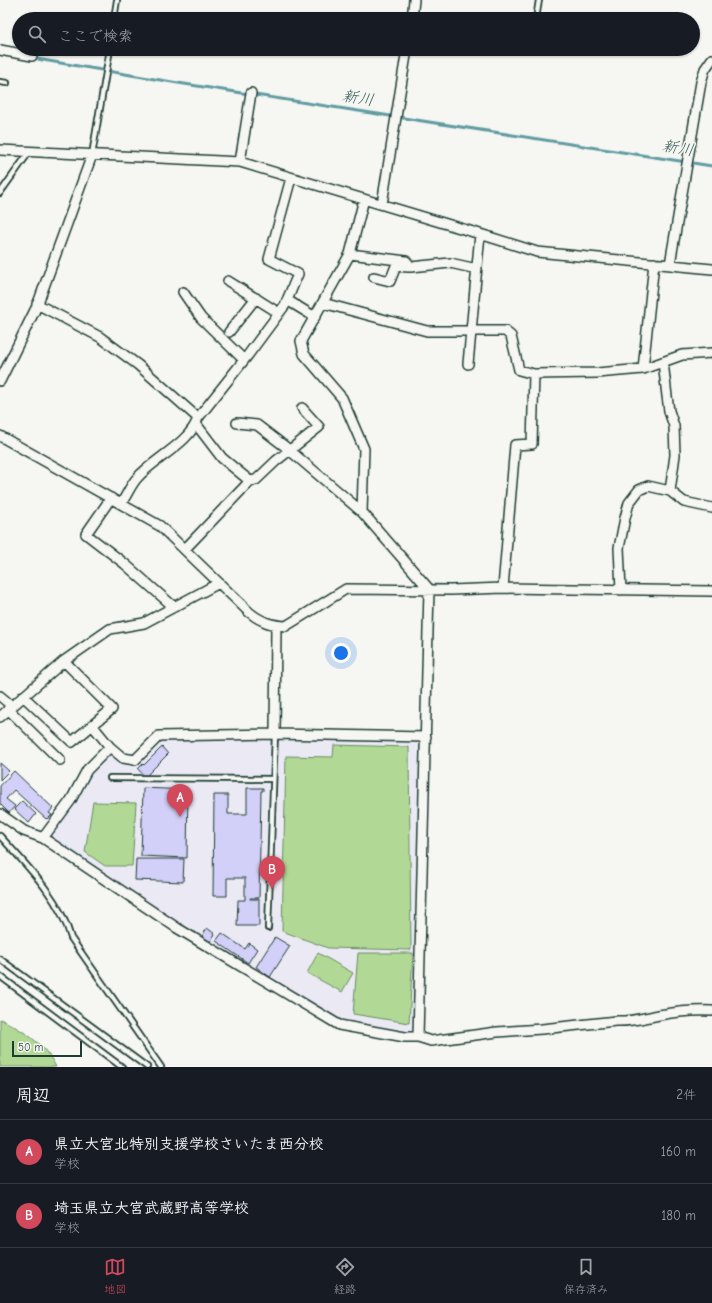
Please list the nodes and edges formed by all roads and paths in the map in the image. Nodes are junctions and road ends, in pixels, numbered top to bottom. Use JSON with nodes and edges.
{"nodes":[{"id":1,"x":117,"y":0,"type":"edge"},
{"id":2,"x":414,"y":0,"type":"edge"},
{"id":3,"x":539,"y":0,"type":"edge"},
{"id":4,"x":115,"y":12,"type":"edge"},
{"id":5,"x":413,"y":12,"type":"edge"},
{"id":6,"x":537,"y":12,"type":"edge"},
{"id":7,"x":0,"y":50,"type":"edge"},
{"id":8,"x":12,"y":52,"type":"edge"},
{"id":9,"x":109,"y":56,"type":"edge"},
{"id":10,"x":406,"y":56,"type":"edge"},
{"id":11,"x":712,"y":59,"type":"edge"},
{"id":12,"x":0,"y":82,"type":"edge"},
{"id":13,"x":8,"y":83,"type":"dead end"},
{"id":14,"x":251,"y":93,"type":"dead end"},
{"id":15,"x":0,"y":150,"type":"edge"},
{"id":16,"x":30,"y":151,"type":"junction"},
{"id":17,"x":92,"y":155,"type":"junction"},
{"id":18,"x":240,"y":162,"type":"junction"},
{"id":19,"x":291,"y":178,"type":"junction"},
{"id":20,"x":0,"y":193,"type":"edge"},
{"id":21,"x":364,"y":199,"type":"junction"},
{"id":22,"x":382,"y":204,"type":"junction"},
{"id":23,"x":480,"y":234,"type":"junction"},
{"id":24,"x":350,"y":254,"type":"junction"},
{"id":25,"x":654,"y":263,"type":"junction"},
{"id":26,"x":670,"y":264,"type":"junction"},
{"id":27,"x":411,"y":267,"type":"junction"},
{"id":28,"x":477,"y":269,"type":"junction"},
{"id":29,"x":712,"y":269,"type":"edge"},
{"id":30,"x":374,"y":277,"type":"dead end"},
{"id":31,"x":228,"y":281,"type":"dead end"},
{"id":32,"x":183,"y":292,"type":"dead end"},
{"id":33,"x":256,"y":298,"type":"junction"},
{"id":34,"x":287,"y":300,"type":"junction"},
{"id":35,"x":323,"y":303,"type":"junction"},
{"id":36,"x":37,"y":304,"type":"junction"},
{"id":37,"x":279,"y":313,"type":"junction"},
{"id":38,"x":315,"y":317,"type":"junction"},
{"id":39,"x":229,"y":332,"type":"dead end"},
{"id":40,"x":471,"y":332,"type":"junction"},
{"id":41,"x":712,"y":353,"type":"edge"},
{"id":42,"x":244,"y":360,"type":"junction"},
{"id":43,"x":663,"y":362,"type":"junction"},
{"id":44,"x":468,"y":364,"type":"dead end"},
{"id":45,"x":643,"y":369,"type":"junction"},
{"id":46,"x":534,"y":374,"type":"junction"},
{"id":47,"x":0,"y":381,"type":"edge"},
{"id":48,"x":302,"y":408,"type":"dead end"},
{"id":49,"x":197,"y":421,"type":"junction"},
{"id":50,"x":237,"y":423,"type":"dead end"},
{"id":51,"x":0,"y":436,"type":"edge"},
{"id":52,"x":291,"y":451,"type":"junction"},
{"id":53,"x":250,"y":481,"type":"junction"},
{"id":54,"x":670,"y":491,"type":"junction"},
{"id":55,"x":111,"y":498,"type":"junction"},
{"id":56,"x":122,"y":504,"type":"junction"},
{"id":57,"x":712,"y":508,"type":"edge"},
{"id":58,"x":362,"y":512,"type":"junction"},
{"id":59,"x":185,"y":549,"type":"junction"},
{"id":60,"x":219,"y":583,"type":"junction"},
{"id":61,"x":504,"y":588,"type":"junction"},
{"id":62,"x":429,"y":589,"type":"junction"},
{"id":63,"x":621,"y":590,"type":"junction"},
{"id":64,"x":712,"y":591,"type":"edge"},
{"id":65,"x":174,"y":607,"type":"junction"},
{"id":66,"x":276,"y":625,"type":"junction"},
{"id":67,"x":64,"y":661,"type":"junction"},
{"id":68,"x":0,"y":696,"type":"edge"},
{"id":69,"x":23,"y":696,"type":"junction"},
{"id":70,"x":10,"y":708,"type":"junction"},
{"id":71,"x":0,"y":717,"type":"edge"},
{"id":72,"x":92,"y":726,"type":"junction"},
{"id":73,"x":275,"y":734,"type":"junction"},
{"id":74,"x":426,"y":737,"type":"junction"},
{"id":75,"x":110,"y":747,"type":"junction"},
{"id":76,"x":60,"y":760,"type":"dead end"},
{"id":77,"x":110,"y":778,"type":"dead end"},
{"id":78,"x":273,"y":779,"type":"junction"},
{"id":79,"x":0,"y":814,"type":"edge"},
{"id":80,"x":0,"y":836,"type":"edge"},
{"id":81,"x":43,"y":838,"type":"junction"},
{"id":82,"x":268,"y":928,"type":"dead end"},
{"id":83,"x":0,"y":959,"type":"edge"},
{"id":84,"x":0,"y":976,"type":"edge"},
{"id":85,"x":712,"y":1011,"type":"edge"},
{"id":86,"x":418,"y":1037,"type":"junction"},
{"id":87,"x":122,"y":1067,"type":"edge"},
{"id":88,"x":147,"y":1067,"type":"edge"},
{"id":89,"x":161,"y":1067,"type":"edge"}],
"edges":[{"from":1,"to":4,"type":"lane"},
{"from":2,"to":5,"type":"street"},
{"from":3,"to":6,"type":"lane"},
{"from":7,"to":8,"type":"street"},
{"from":9,"to":17,"type":"lane"},
{"from":10,"to":22,"type":"street"},
{"from":11,"to":26,"type":"street"},
{"from":12,"to":13,"type":"lane"},
{"from":14,"to":18,"type":"street"},
{"from":15,"to":16,"type":"street"},
{"from":16,"to":17,"type":"street"},
{"from":16,"to":20,"type":"lane"},
{"from":17,"to":18,"type":"street"},
{"from":17,"to":36,"type":"street"},
{"from":18,"to":19,"type":"street"},
{"from":19,"to":21,"type":"street"},
{"from":19,"to":34,"type":"street"},
{"from":21,"to":22,"type":"street"},
{"from":21,"to":24,"type":"street"},
{"from":22,"to":23,"type":"street"},
{"from":23,"to":25,"type":"street"},
{"from":23,"to":28,"type":"street"},
{"from":24,"to":27,"type":"street"},
{"from":24,"to":35,"type":"street"},
{"from":25,"to":26,"type":"street"},
{"from":25,"to":45,"type":"street"},
{"from":26,"to":29,"type":"street"},
{"from":27,"to":28,"type":"street"},
{"from":27,"to":30,"type":"street"},
{"from":28,"to":40,"type":"street"},
{"from":31,"to":33,"type":"street"},
{"from":32,"to":42,"type":"street"},
{"from":33,"to":37,"type":"street"},
{"from":33,"to":39,"type":"street"},
{"from":34,"to":37,"type":"street"},
{"from":34,"to":38,"type":"street"},
{"from":35,"to":38,"type":"street"},
{"from":35,"to":40,"type":"street"},
{"from":36,"to":47,"type":"street"},
{"from":36,"to":49,"type":"street"},
{"from":37,"to":42,"type":"street"},
{"from":38,"to":58,"type":"street"},
{"from":40,"to":44,"type":"street"},
{"from":40,"to":46,"type":"street"},
{"from":41,"to":43,"type":"street"},
{"from":42,"to":49,"type":"street"},
{"from":43,"to":45,"type":"street"},
{"from":43,"to":54,"type":"street"},
{"from":45,"to":46,"type":"street"},
{"from":46,"to":61,"type":"street"},
{"from":48,"to":52,"type":"street"},
{"from":49,"to":53,"type":"street"},
{"from":49,"to":56,"type":"street"},
{"from":50,"to":52,"type":"street"},
{"from":51,"to":55,"type":"street"},
{"from":52,"to":53,"type":"street"},
{"from":52,"to":58,"type":"street"},
{"from":53,"to":59,"type":"street"},
{"from":54,"to":57,"type":"street"},
{"from":54,"to":63,"type":"street"},
{"from":55,"to":56,"type":"street"},
{"from":55,"to":65,"type":"street"},
{"from":56,"to":59,"type":"street"},
{"from":58,"to":62,"type":"street"},
{"from":59,"to":60,"type":"street"},
{"from":60,"to":65,"type":"street"},
{"from":60,"to":66,"type":"street"},
{"from":61,"to":62,"type":"street"},
{"from":61,"to":63,"type":"street"},
{"from":62,"to":66,"type":"street"},
{"from":62,"to":74,"type":"street"},
{"from":63,"to":64,"type":"street"},
{"from":65,"to":67,"type":"street"},
{"from":66,"to":73,"type":"street"},
{"from":67,"to":69,"type":"street"},
{"from":67,"to":72,"type":"street"},
{"from":68,"to":70,"type":"street"},
{"from":69,"to":70,"type":"street"},
{"from":69,"to":72,"type":"street"},
{"from":70,"to":71,"type":"street"},
{"from":70,"to":76,"type":"street"},
{"from":72,"to":75,"type":"street"},
{"from":73,"to":74,"type":"street"},
{"from":73,"to":75,"type":"street"},
{"from":73,"to":78,"type":"lane"},
{"from":74,"to":86,"type":"street"},
{"from":75,"to":81,"type":"street"},
{"from":77,"to":78,"type":"lane"},
{"from":78,"to":82,"type":"lane"},
{"from":79,"to":81,"type":"street"},
{"from":80,"to":89,"type":"lane"},
{"from":81,"to":86,"type":"street"},
{"from":83,"to":88,"type":"lane"},
{"from":84,"to":87,"type":"lane"},
{"from":85,"to":86,"type":"street"}]}
